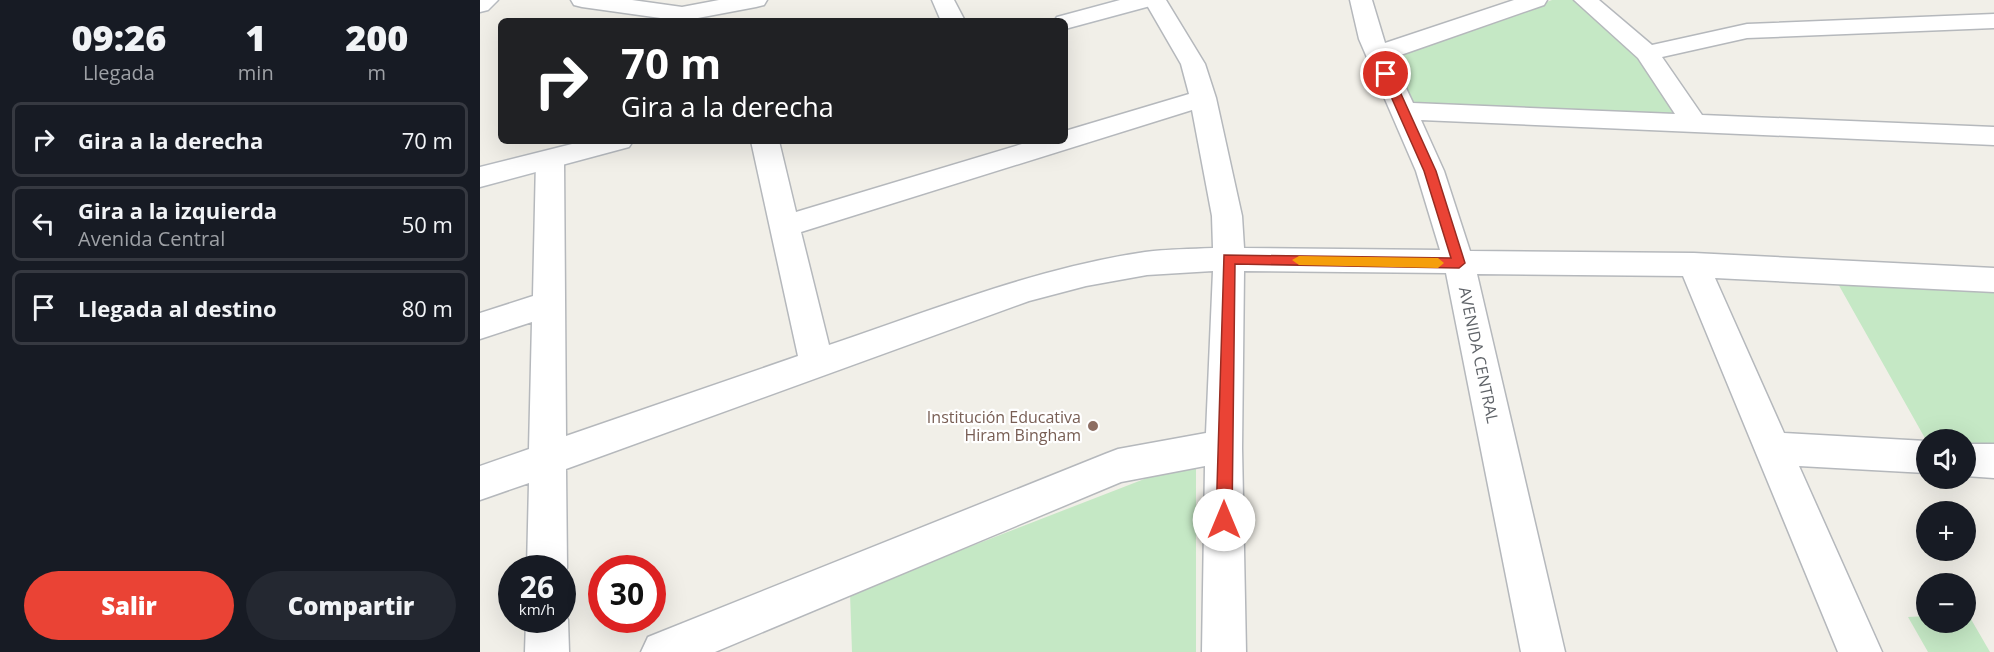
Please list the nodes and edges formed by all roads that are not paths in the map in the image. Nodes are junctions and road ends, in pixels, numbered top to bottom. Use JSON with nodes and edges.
{"nodes":[{"id":1,"x":487,"y":0,"type":"edge"},
{"id":2,"x":582,"y":0,"type":"edge"},
{"id":3,"x":756,"y":0,"type":"edge"},
{"id":4,"x":943,"y":0,"type":"edge"},
{"id":5,"x":1146,"y":0,"type":"edge"},
{"id":6,"x":1155,"y":0,"type":"edge"},
{"id":7,"x":1361,"y":0,"type":"edge"},
{"id":8,"x":1536,"y":0,"type":"edge"},
{"id":9,"x":1585,"y":0,"type":"edge"},
{"id":10,"x":649,"y":4,"type":"edge"},
{"id":11,"x":480,"y":5,"type":"edge"},
{"id":12,"x":952,"y":18,"type":"edge"},
{"id":13,"x":1068,"y":21,"type":"edge"},
{"id":14,"x":1994,"y":21,"type":"edge"},
{"id":15,"x":1647,"y":53,"type":"junction"},
{"id":16,"x":1378,"y":54,"type":"junction"},
{"id":17,"x":1203,"y":98,"type":"junction"},
{"id":18,"x":1403,"y":111,"type":"junction"},
{"id":19,"x":1695,"y":124,"type":"junction"},
{"id":20,"x":1994,"y":136,"type":"edge"},
{"id":21,"x":1068,"y":140,"type":"edge"},
{"id":22,"x":608,"y":144,"type":"edge"},
{"id":23,"x":766,"y":144,"type":"edge"},
{"id":24,"x":1054,"y":144,"type":"edge"},
{"id":25,"x":480,"y":158,"type":"edge"},
{"id":26,"x":550,"y":160,"type":"junction"},
{"id":27,"x":480,"y":177,"type":"edge"},
{"id":28,"x":785,"y":226,"type":"junction"},
{"id":29,"x":1229,"y":259,"type":"junction"},
{"id":30,"x":1459,"y":263,"type":"junction"},
{"id":31,"x":1694,"y":265,"type":"junction"},
{"id":32,"x":1994,"y":279,"type":"edge"},
{"id":33,"x":548,"y":304,"type":"junction"},
{"id":34,"x":480,"y":326,"type":"edge"},
{"id":35,"x":817,"y":365,"type":"junction"},
{"id":36,"x":1224,"y":448,"type":"junction"},
{"id":37,"x":1772,"y":448,"type":"junction"},
{"id":38,"x":1916,"y":456,"type":"edge"},
{"id":39,"x":548,"y":460,"type":"junction"},
{"id":40,"x":1976,"y":460,"type":"edge"},
{"id":41,"x":1994,"y":461,"type":"edge"},
{"id":42,"x":480,"y":483,"type":"edge"},
{"id":43,"x":548,"y":555,"type":"edge"},
{"id":44,"x":547,"y":633,"type":"edge"},
{"id":45,"x":547,"y":652,"type":"edge"},
{"id":46,"x":663,"y":652,"type":"edge"},
{"id":47,"x":1224,"y":652,"type":"edge"},
{"id":48,"x":1543,"y":652,"type":"edge"},
{"id":49,"x":1860,"y":652,"type":"edge"}],
"edges":[{"from":1,"to":11,"type":"street"},
{"from":2,"to":10,"type":"street"},
{"from":3,"to":10,"type":"street"},
{"from":4,"to":12,"type":"street"},
{"from":5,"to":13,"type":"street"},
{"from":6,"to":17,"type":"street"},
{"from":7,"to":16,"type":"street","name":"AVENIDA CENTRAL"},
{"from":8,"to":16,"type":"street"},
{"from":9,"to":15,"type":"street"},
{"from":14,"to":15,"type":"street"},
{"from":15,"to":19,"type":"street"},
{"from":16,"to":18,"type":"street","name":"AVENIDA CENTRAL"},
{"from":17,"to":21,"type":"street"},
{"from":17,"to":29,"type":"street"},
{"from":18,"to":19,"type":"street"},
{"from":18,"to":30,"type":"street","name":"AVENIDA CENTRAL"},
{"from":19,"to":20,"type":"street"},
{"from":22,"to":26,"type":"street"},
{"from":23,"to":28,"type":"street"},
{"from":24,"to":28,"type":"street"},
{"from":25,"to":26,"type":"street"},
{"from":26,"to":27,"type":"street"},
{"from":26,"to":33,"type":"street"},
{"from":28,"to":35,"type":"street"},
{"from":29,"to":30,"type":"street"},
{"from":29,"to":35,"type":"street"},
{"from":29,"to":36,"type":"street"},
{"from":30,"to":31,"type":"street"},
{"from":30,"to":48,"type":"street","name":"AVENIDA CENTRAL"},
{"from":31,"to":32,"type":"street"},
{"from":31,"to":37,"type":"street"},
{"from":33,"to":34,"type":"street"},
{"from":33,"to":39,"type":"street"},
{"from":35,"to":39,"type":"street"},
{"from":36,"to":46,"type":"street"},
{"from":36,"to":47,"type":"street"},
{"from":37,"to":38,"type":"street"},
{"from":37,"to":49,"type":"street"},
{"from":39,"to":42,"type":"street"},
{"from":39,"to":43,"type":"street"},
{"from":40,"to":41,"type":"street"},
{"from":44,"to":45,"type":"street"}]}
